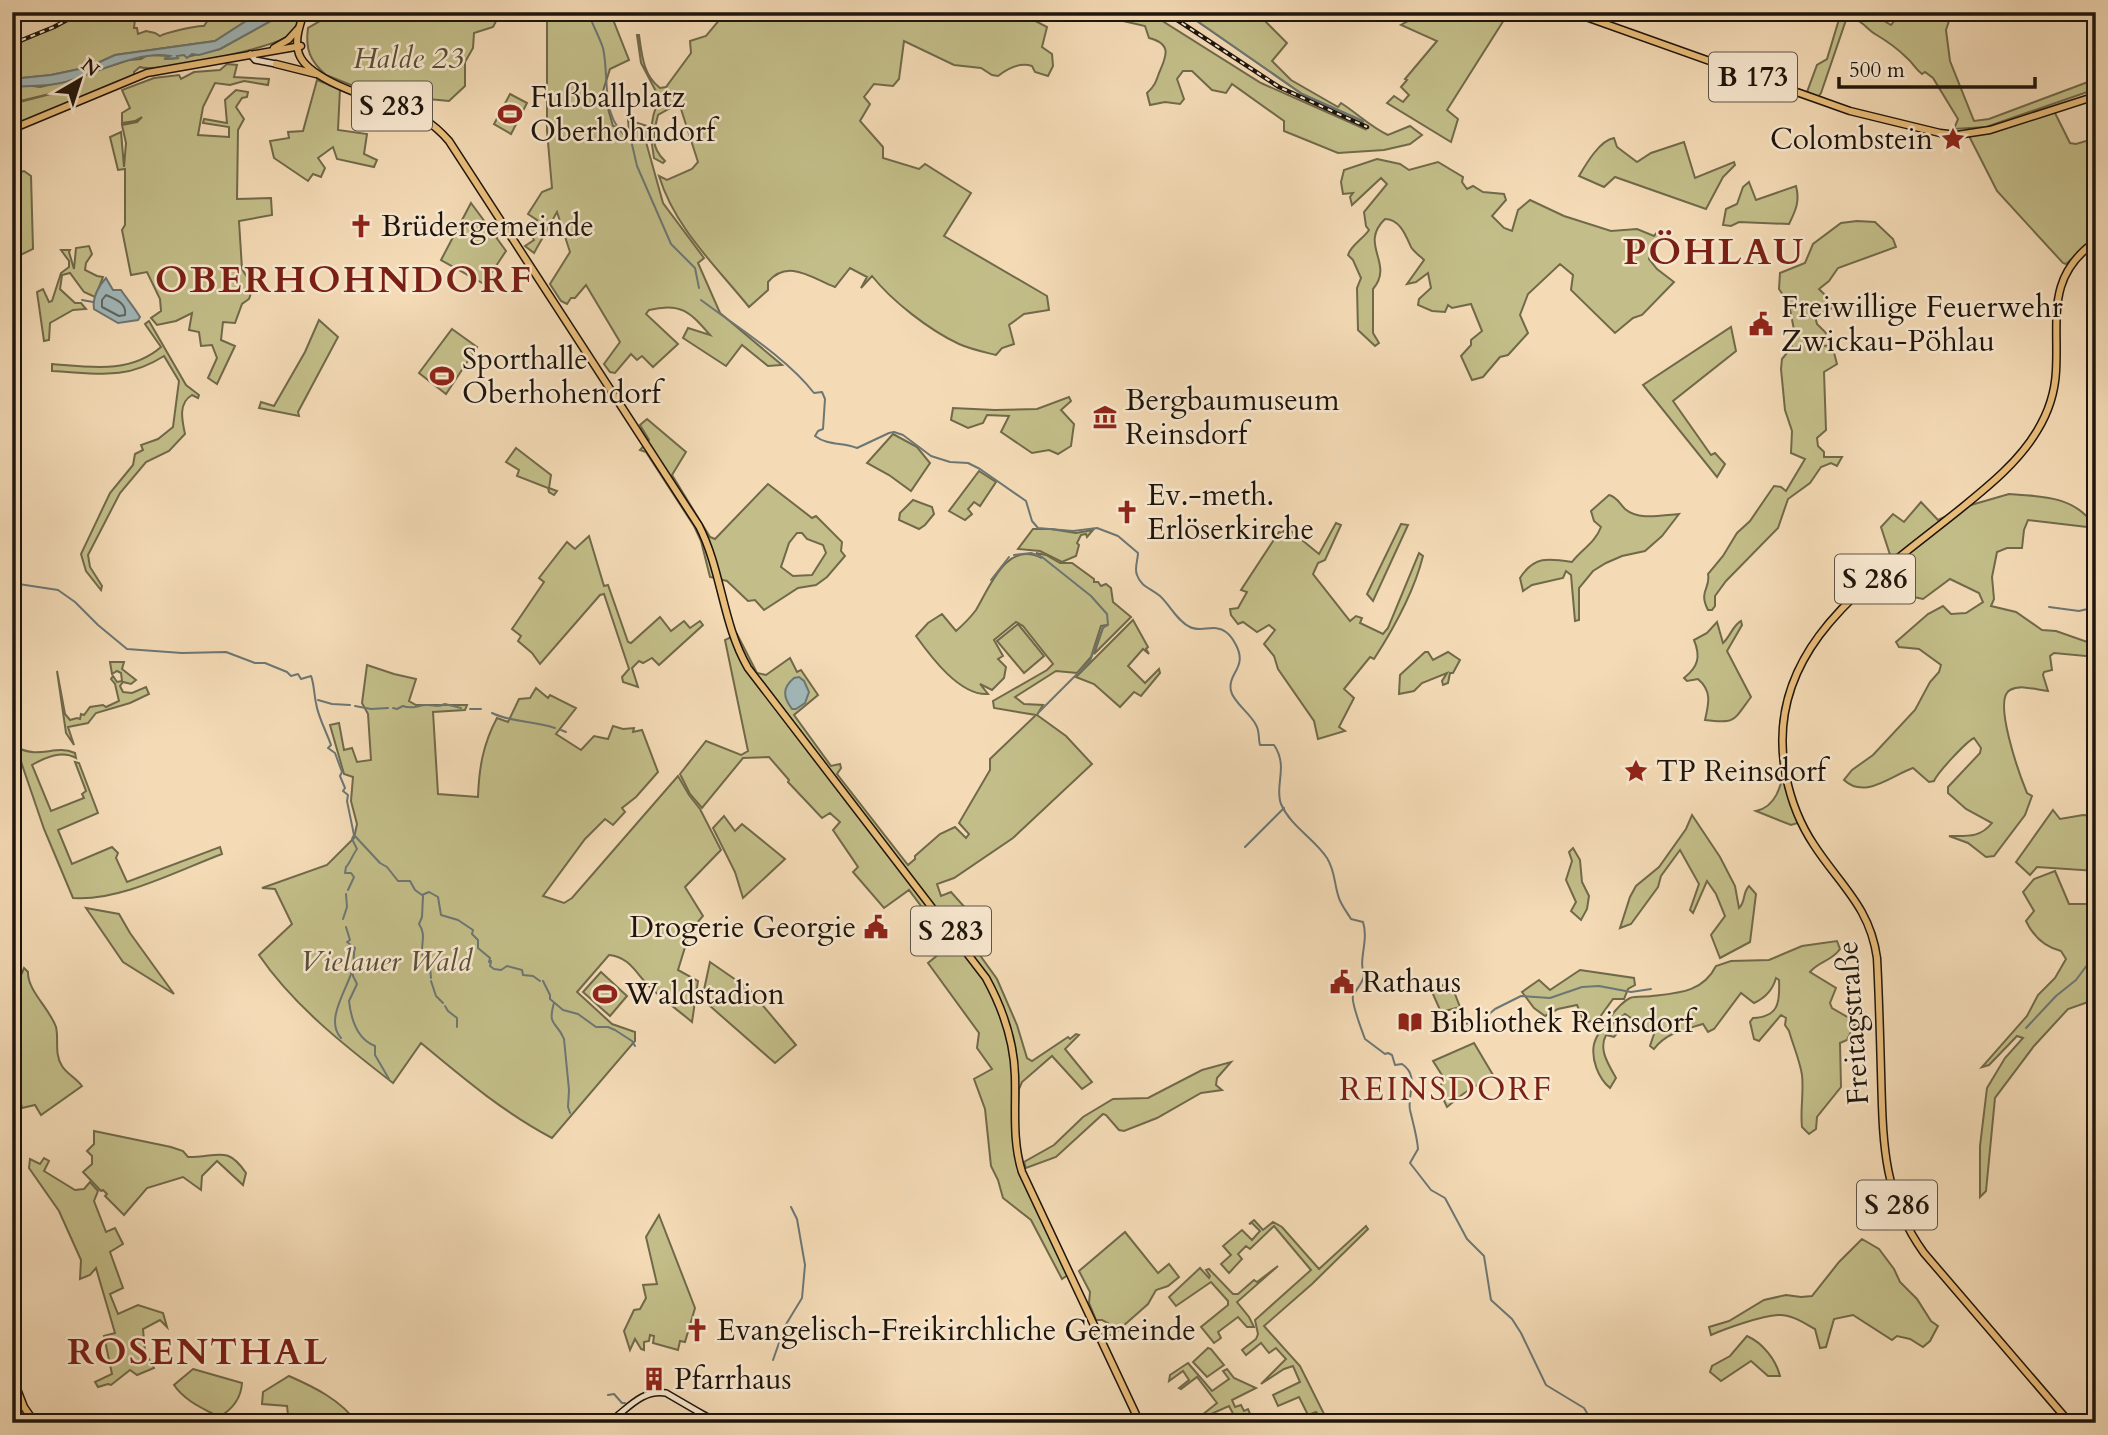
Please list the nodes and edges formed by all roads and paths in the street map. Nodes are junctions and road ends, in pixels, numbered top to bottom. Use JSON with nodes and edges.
{"nodes":[{"id":1,"x":1572,"y":12,"type":"edge"},
{"id":2,"x":303,"y":18,"type":"edge"},
{"id":3,"x":299,"y":45,"type":"junction"},
{"id":4,"x":274,"y":48,"type":"junction"},
{"id":5,"x":250,"y":54,"type":"junction"},
{"id":6,"x":276,"y":64,"type":"joint"},
{"id":7,"x":318,"y":75,"type":"junction"},
{"id":8,"x":2096,"y":95,"type":"edge"},
{"id":9,"x":12,"y":129,"type":"edge"},
{"id":10,"x":2096,"y":241,"type":"edge"},
{"id":11,"x":12,"y":1376,"type":"edge"},
{"id":12,"x":35,"y":1423,"type":"edge"},
{"id":13,"x":608,"y":1423,"type":"edge"},
{"id":14,"x":722,"y":1423,"type":"edge"},
{"id":15,"x":1140,"y":1423,"type":"edge"},
{"id":16,"x":2070,"y":1423,"type":"edge"}],
"edges":[{"from":1,"to":8,"type":"main road","number":"B 173"},
{"from":2,"to":3,"type":"main road"},
{"from":2,"to":4,"type":"main road"},
{"from":3,"to":4,"type":"main road"},
{"from":3,"to":5,"type":"main road"},
{"from":3,"to":7,"type":"main road"},
{"from":4,"to":5,"type":"main road"},
{"from":5,"to":6,"type":"main road","number":"S 283"},
{"from":5,"to":9,"type":"main road"},
{"from":6,"to":7,"type":"main road","number":"S 283"},
{"from":7,"to":15,"type":"main road","number":"S 283"},
{"from":10,"to":16,"type":"main road","name":"Freitagstraße","number":"S 286"},
{"from":11,"to":12,"type":"main road"},
{"from":13,"to":14,"type":"main road"}]}
